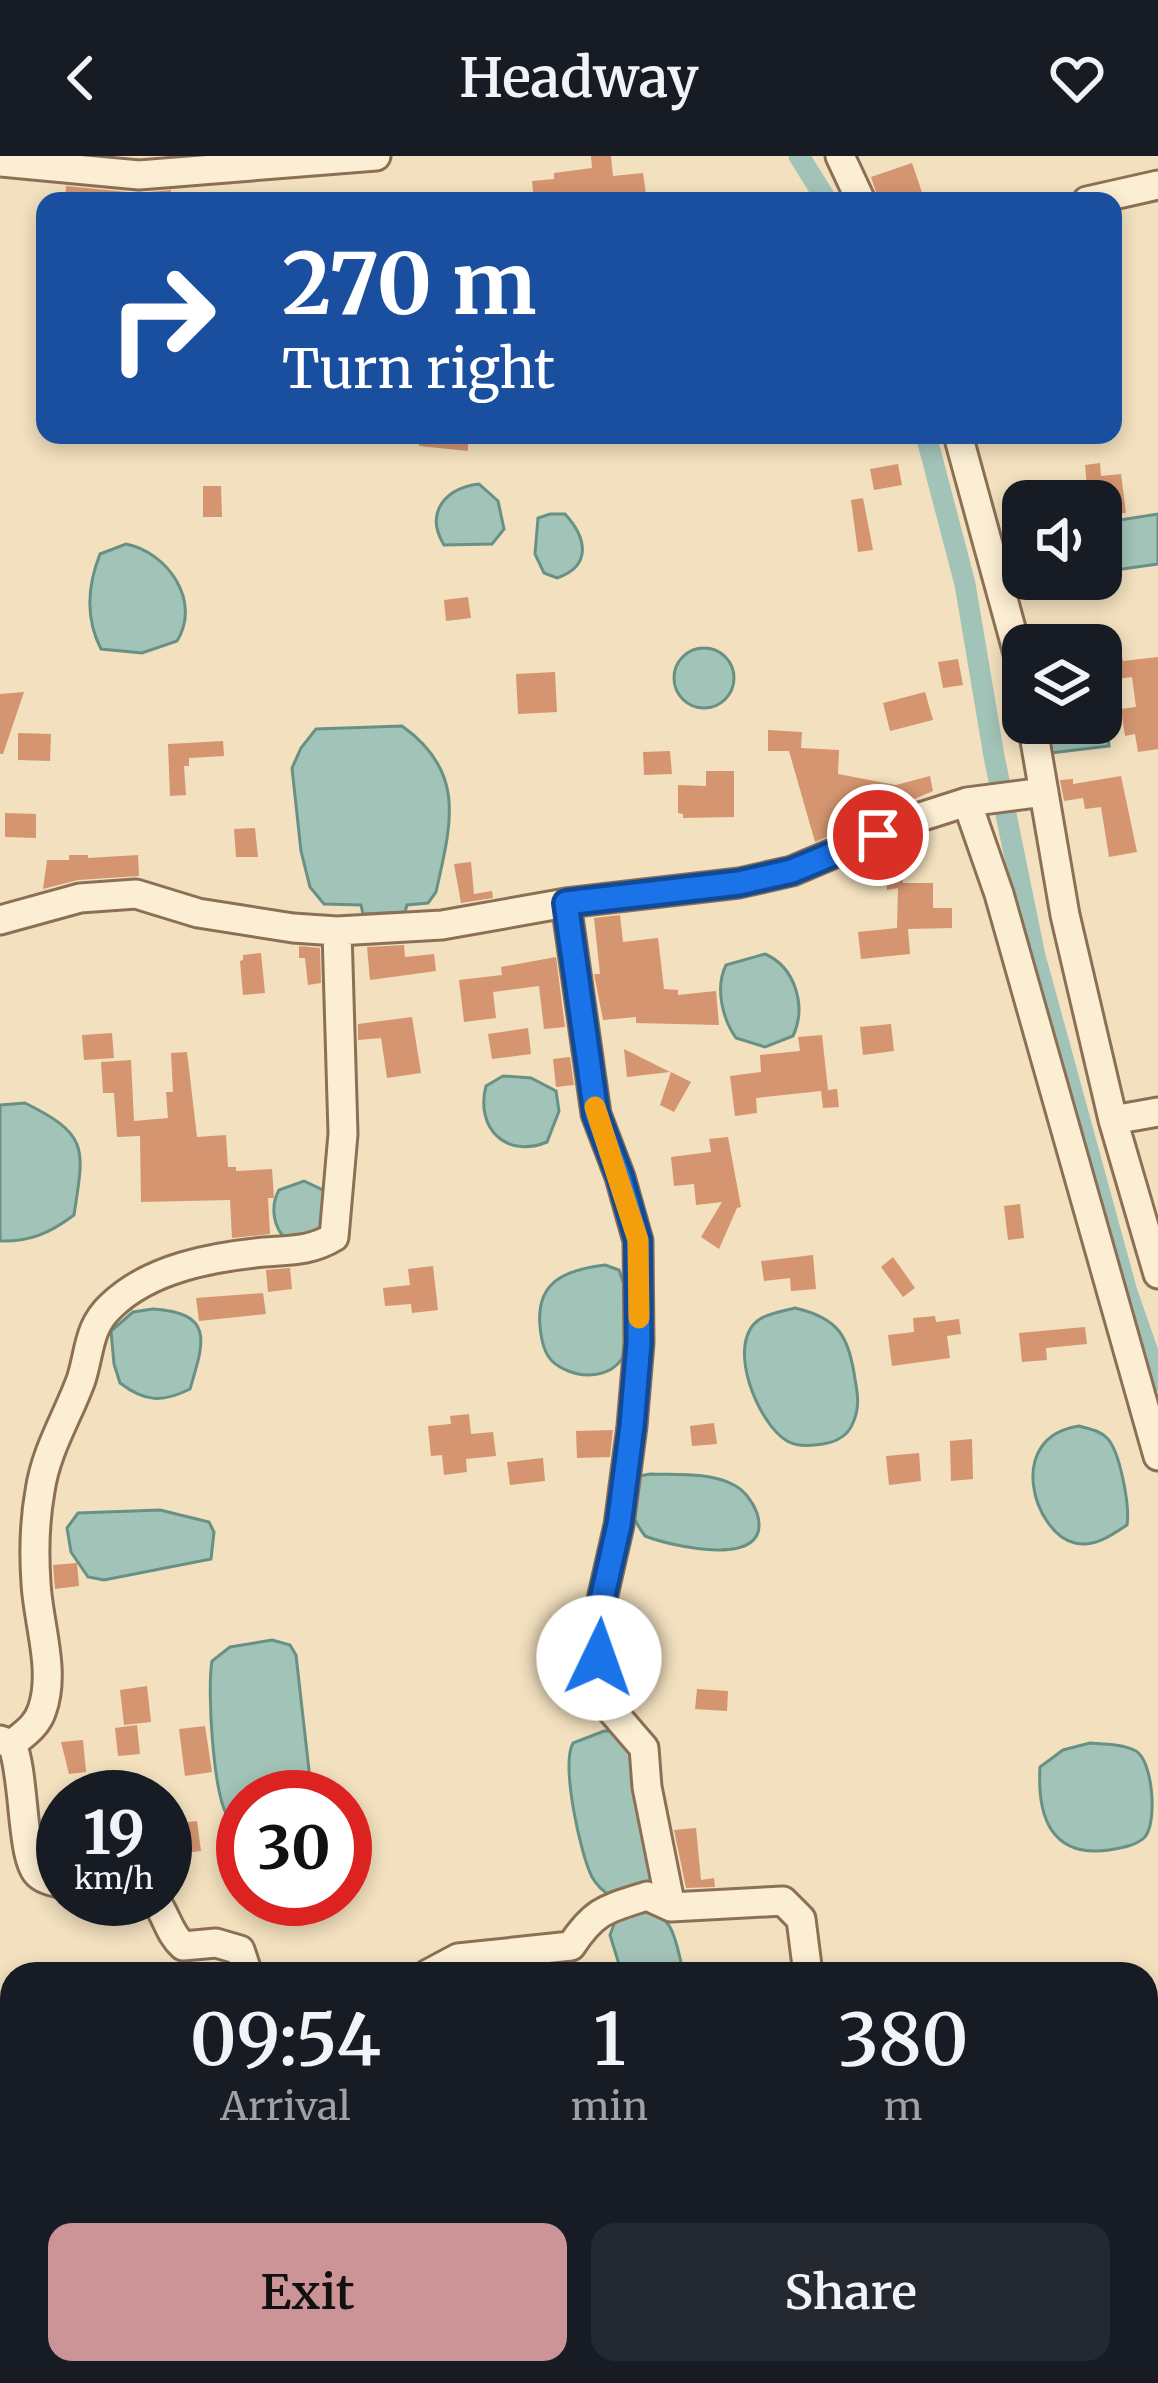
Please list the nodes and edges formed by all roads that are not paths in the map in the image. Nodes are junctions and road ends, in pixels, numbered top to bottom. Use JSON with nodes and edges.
{"nodes":[{"id":1,"x":376,"y":156,"type":"edge"},
{"id":2,"x":840,"y":156,"type":"edge"},
{"id":3,"x":0,"y":162,"type":"edge"},
{"id":4,"x":1158,"y":185,"type":"edge"},
{"id":5,"x":857,"y":192,"type":"edge"},
{"id":6,"x":1122,"y":193,"type":"edge"},
{"id":7,"x":960,"y":444,"type":"edge"},
{"id":8,"x":1010,"y":624,"type":"edge"},
{"id":9,"x":1032,"y":744,"type":"edge"},
{"id":10,"x":1032,"y":793,"type":"junction"},
{"id":11,"x":976,"y":800,"type":"junction"},
{"id":12,"x":566,"y":903,"type":"junction"},
{"id":13,"x":0,"y":920,"type":"edge"},
{"id":14,"x":337,"y":931,"type":"junction"},
{"id":15,"x":1158,"y":1112,"type":"edge"},
{"id":16,"x":1114,"y":1120,"type":"junction"},
{"id":17,"x":1158,"y":1274,"type":"edge"},
{"id":18,"x":1158,"y":1456,"type":"edge"},
{"id":19,"x":6,"y":1742,"type":"edge"},
{"id":20,"x":36,"y":1871,"type":"edge"},
{"id":21,"x":671,"y":1907,"type":"junction"},
{"id":22,"x":168,"y":1926,"type":"edge"},
{"id":23,"x":244,"y":1962,"type":"edge"},
{"id":24,"x":450,"y":1962,"type":"edge"},
{"id":25,"x":806,"y":1962,"type":"edge"}],
"edges":[{"from":1,"to":3,"type":"street"},
{"from":2,"to":5,"type":"street"},
{"from":4,"to":6,"type":"street"},
{"from":7,"to":8,"type":"street"},
{"from":9,"to":10,"type":"street"},
{"from":10,"to":11,"type":"street"},
{"from":10,"to":16,"type":"street"},
{"from":11,"to":12,"type":"street"},
{"from":11,"to":18,"type":"street"},
{"from":12,"to":14,"type":"street"},
{"from":12,"to":21,"type":"street"},
{"from":13,"to":14,"type":"street"},
{"from":14,"to":19,"type":"street"},
{"from":15,"to":16,"type":"street"},
{"from":16,"to":17,"type":"street"},
{"from":19,"to":20,"type":"street"},
{"from":21,"to":24,"type":"street"},
{"from":21,"to":25,"type":"street"},
{"from":22,"to":23,"type":"street"}]}
